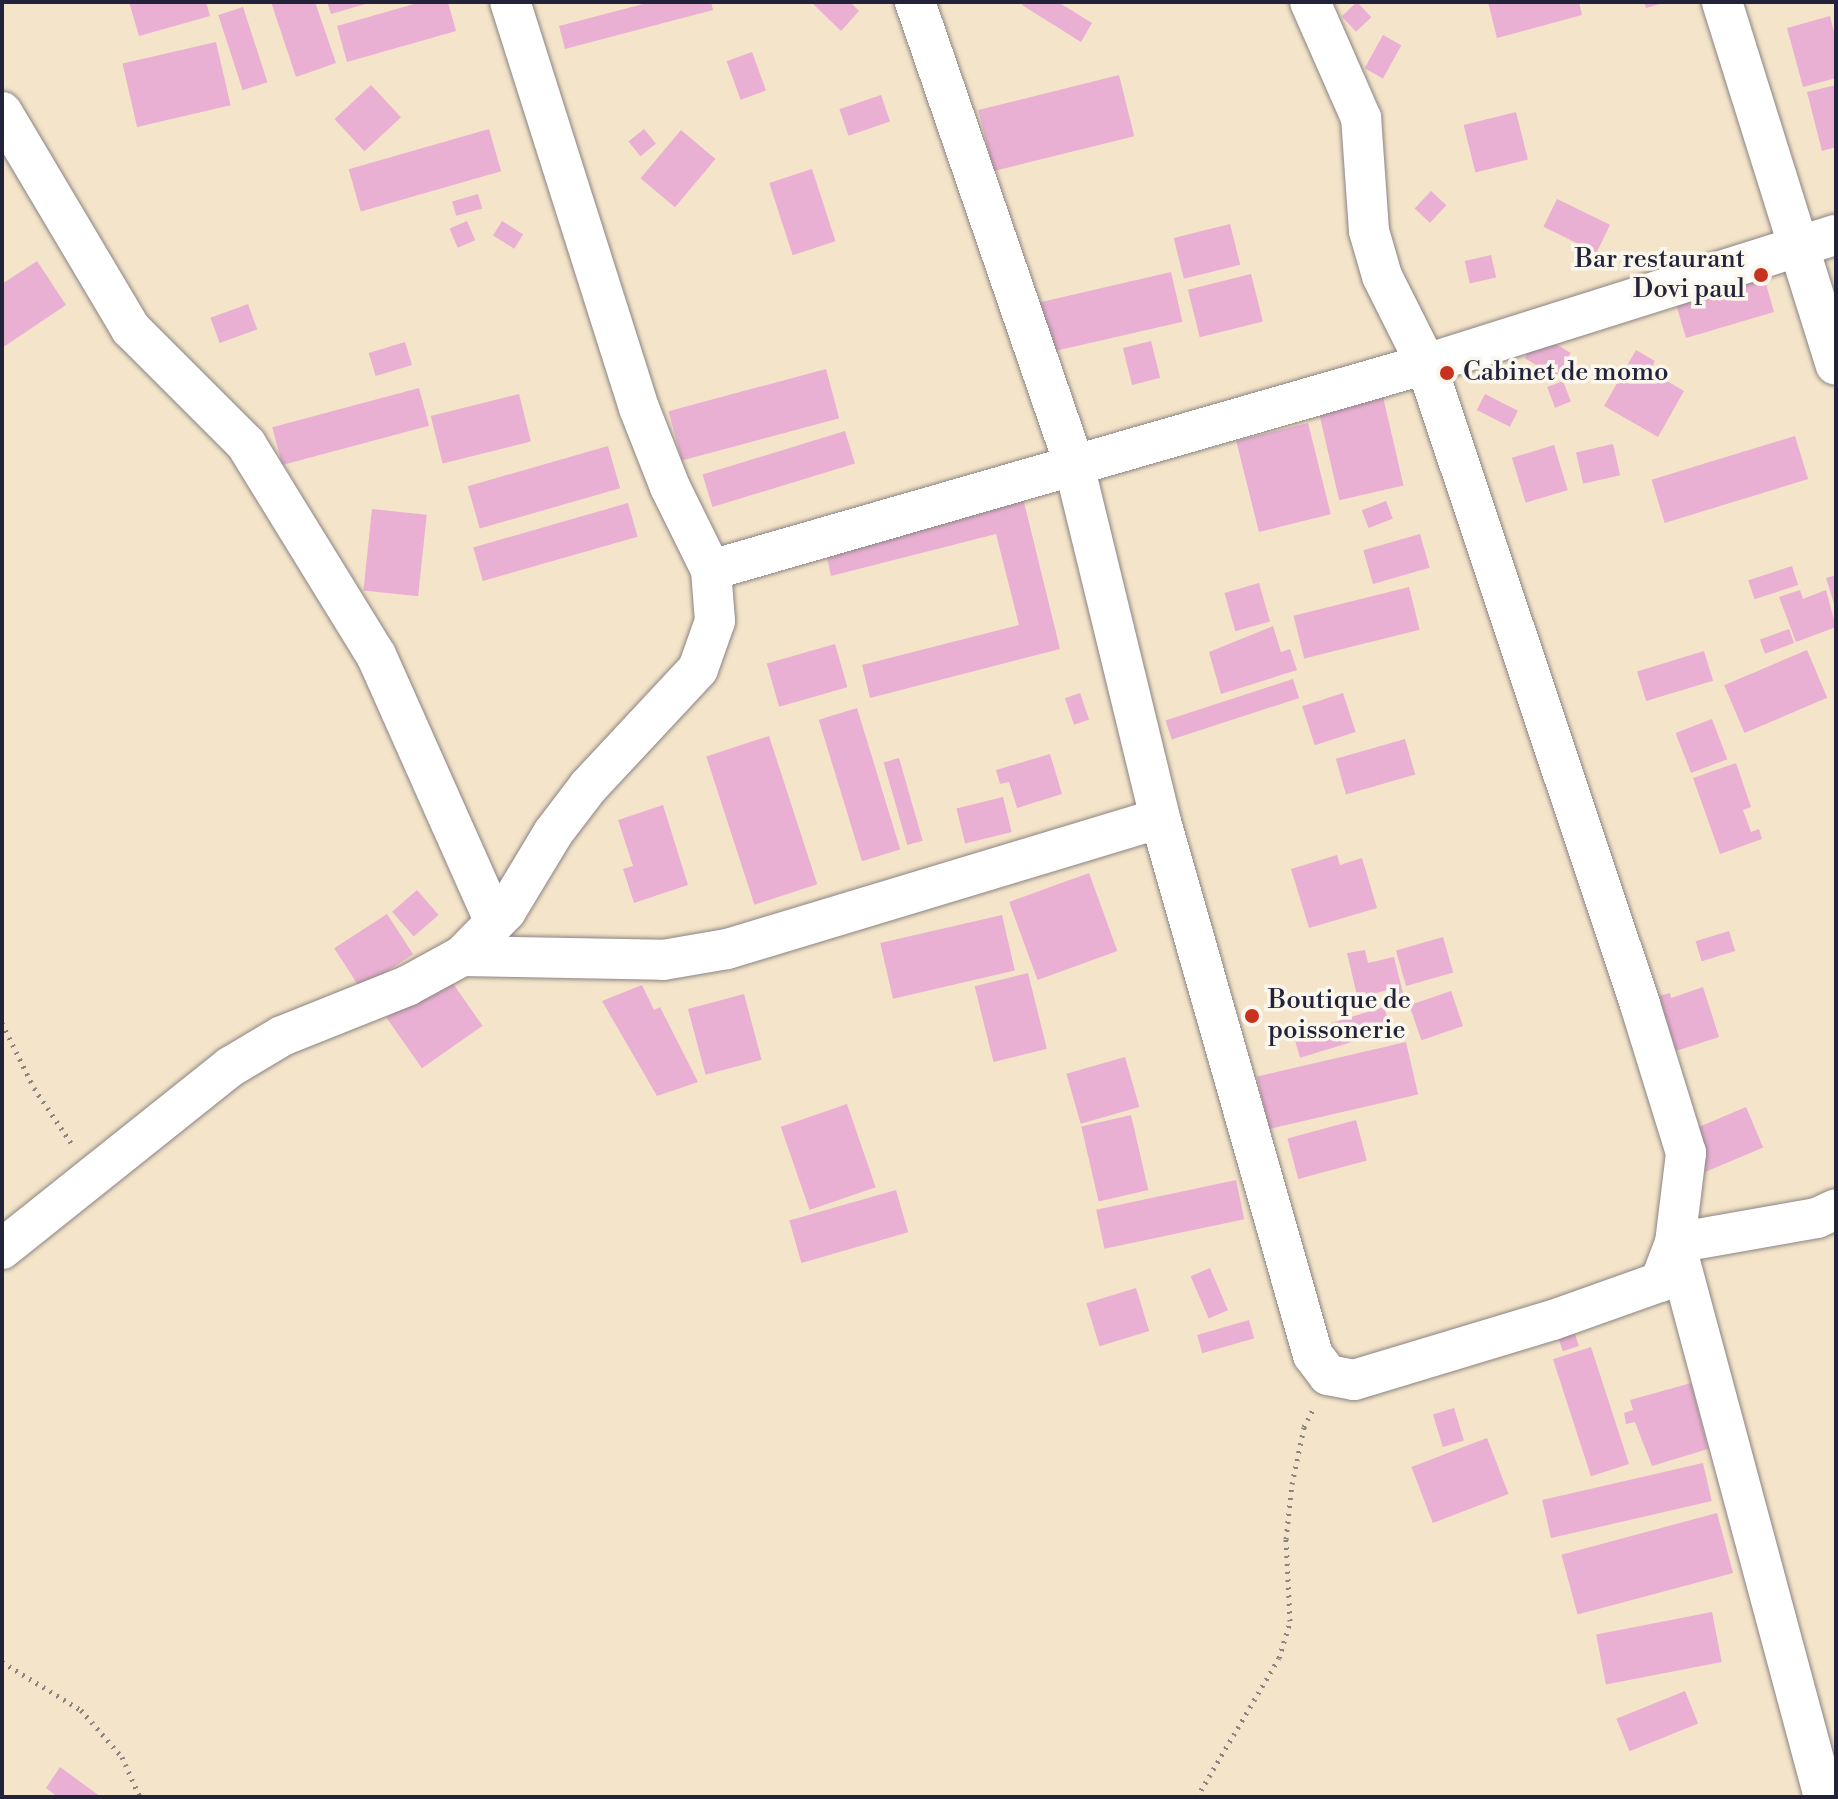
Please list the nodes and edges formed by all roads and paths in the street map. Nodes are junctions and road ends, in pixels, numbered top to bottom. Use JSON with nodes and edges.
{"nodes":[{"id":1,"x":510,"y":2,"type":"edge"},
{"id":2,"x":915,"y":2,"type":"edge"},
{"id":3,"x":1310,"y":2,"type":"edge"},
{"id":4,"x":1722,"y":2,"type":"edge"},
{"id":5,"x":2,"y":112,"type":"edge"},
{"id":6,"x":1818,"y":240,"type":"edge"},
{"id":7,"x":1426,"y":364,"type":"junction"},
{"id":8,"x":1836,"y":365,"type":"edge"},
{"id":9,"x":1074,"y":465,"type":"junction"},
{"id":10,"x":711,"y":570,"type":"junction"},
{"id":11,"x":1160,"y":818,"type":"junction"},
{"id":12,"x":495,"y":922,"type":"junction"},
{"id":13,"x":462,"y":956,"type":"junction"},
{"id":14,"x":2,"y":1023,"type":"edge"},
{"id":15,"x":93,"y":1174,"type":"junction"},
{"id":16,"x":1836,"y":1209,"type":"edge"},
{"id":17,"x":1675,"y":1243,"type":"junction"},
{"id":18,"x":2,"y":1249,"type":"edge"},
{"id":19,"x":1328,"y":1375,"type":"junction"},
{"id":20,"x":2,"y":1662,"type":"edge"},
{"id":21,"x":140,"y":1797,"type":"edge"},
{"id":22,"x":1197,"y":1797,"type":"edge"},
{"id":23,"x":1824,"y":1797,"type":"edge"}],
"edges":[{"from":1,"to":10,"type":"street"},
{"from":2,"to":9,"type":"street"},
{"from":3,"to":7,"type":"street"},
{"from":4,"to":6,"type":"street"},
{"from":5,"to":12,"type":"street"},
{"from":6,"to":7,"type":"street"},
{"from":6,"to":8,"type":"street"},
{"from":7,"to":9,"type":"street"},
{"from":7,"to":17,"type":"street"},
{"from":9,"to":10,"type":"street"},
{"from":9,"to":11,"type":"street"},
{"from":10,"to":12,"type":"street"},
{"from":11,"to":13,"type":"street"},
{"from":11,"to":19,"type":"street"},
{"from":12,"to":13,"type":"street"},
{"from":13,"to":15,"type":"street"},
{"from":14,"to":15,"type":"path"},
{"from":15,"to":18,"type":"street"},
{"from":16,"to":17,"type":"street"},
{"from":17,"to":19,"type":"street"},
{"from":17,"to":23,"type":"street"},
{"from":19,"to":22,"type":"path"},
{"from":20,"to":21,"type":"path"}]}
